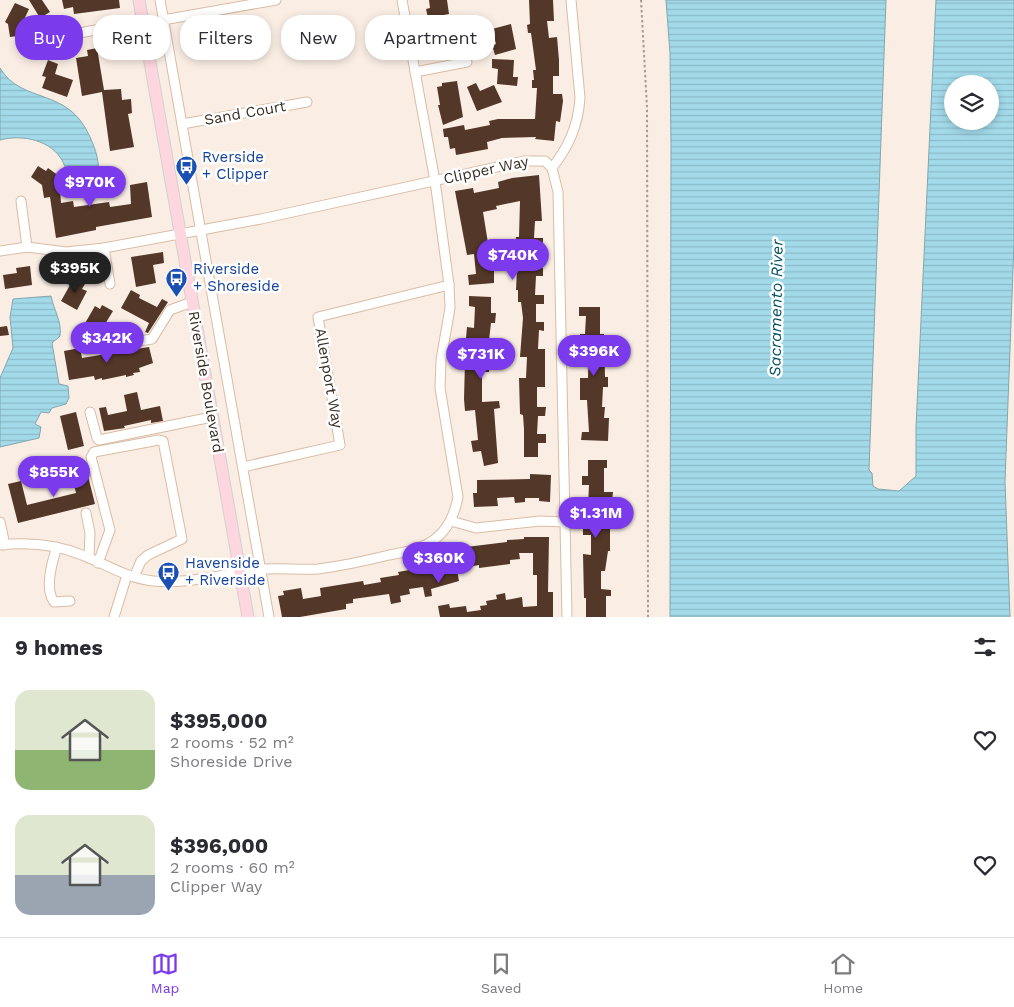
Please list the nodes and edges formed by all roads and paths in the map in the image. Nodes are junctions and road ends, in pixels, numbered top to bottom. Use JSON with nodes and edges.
{"nodes":[{"id":1,"x":140,"y":0,"type":"edge"},
{"id":2,"x":160,"y":0,"type":"edge"},
{"id":3,"x":276,"y":0,"type":"edge"},
{"id":4,"x":402,"y":0,"type":"edge"},
{"id":5,"x":571,"y":0,"type":"edge"},
{"id":6,"x":641,"y":0,"type":"edge"},
{"id":7,"x":143,"y":15,"type":"edge"},
{"id":8,"x":162,"y":15,"type":"edge"},
{"id":9,"x":170,"y":19,"type":"edge"},
{"id":10,"x":170,"y":58,"type":"edge"},
{"id":11,"x":151,"y":60,"type":"edge"},
{"id":12,"x":467,"y":62,"type":"dead end"},
{"id":13,"x":415,"y":72,"type":"junction"},
{"id":14,"x":307,"y":102,"type":"dead end"},
{"id":15,"x":182,"y":124,"type":"junction"},
{"id":16,"x":552,"y":168,"type":"junction"},
{"id":17,"x":434,"y":181,"type":"junction"},
{"id":18,"x":20,"y":201,"type":"dead end"},
{"id":19,"x":200,"y":230,"type":"junction"},
{"id":20,"x":181,"y":233,"type":"junction"},
{"id":21,"x":27,"y":247,"type":"junction"},
{"id":22,"x":104,"y":248,"type":"junction"},
{"id":23,"x":0,"y":251,"type":"edge"},
{"id":24,"x":110,"y":284,"type":"dead end"},
{"id":25,"x":449,"y":285,"type":"junction"},
{"id":26,"x":192,"y":302,"type":"junction"},
{"id":27,"x":87,"y":350,"type":"dead end"},
{"id":28,"x":90,"y":412,"type":"dead end"},
{"id":29,"x":212,"y":417,"type":"junction"},
{"id":30,"x":243,"y":467,"type":"junction"},
{"id":31,"x":86,"y":513,"type":"dead end"},
{"id":32,"x":450,"y":521,"type":"junction"},
{"id":33,"x":0,"y":522,"type":"edge"},
{"id":34,"x":565,"y":522,"type":"junction"},
{"id":35,"x":3,"y":545,"type":"edge"},
{"id":36,"x":57,"y":547,"type":"junction"},
{"id":37,"x":89,"y":558,"type":"junction"},
{"id":38,"x":98,"y":563,"type":"junction"},
{"id":39,"x":261,"y":570,"type":"junction"},
{"id":40,"x":240,"y":573,"type":"junction"},
{"id":41,"x":131,"y":576,"type":"junction"},
{"id":42,"x":70,"y":601,"type":"dead end"},
{"id":43,"x":114,"y":617,"type":"edge"},
{"id":44,"x":248,"y":617,"type":"edge"},
{"id":45,"x":269,"y":617,"type":"edge"},
{"id":46,"x":567,"y":617,"type":"edge"},
{"id":47,"x":648,"y":617,"type":"edge"}],
"edges":[{"from":1,"to":7,"type":"main road","name":"Riverside Boulevard"},
{"from":2,"to":8,"type":"street"},
{"from":3,"to":9,"type":"street"},
{"from":4,"to":13,"type":"street"},
{"from":5,"to":16,"type":"street"},
{"from":6,"to":47,"type":"path"},
{"from":10,"to":15,"type":"street"},
{"from":11,"to":20,"type":"main road","name":"Riverside Boulevard"},
{"from":12,"to":13,"type":"street"},
{"from":13,"to":17,"type":"street"},
{"from":14,"to":15,"type":"street","name":"Sand Court"},
{"from":15,"to":19,"type":"street"},
{"from":16,"to":17,"type":"street","name":"Clipper Way"},
{"from":16,"to":34,"type":"street","name":"Clipper Way"},
{"from":17,"to":19,"type":"street","name":"Clipper Way"},
{"from":17,"to":25,"type":"street"},
{"from":18,"to":21,"type":"street"},
{"from":19,"to":20,"type":"street","name":"Clipper Way"},
{"from":19,"to":30,"type":"street"},
{"from":20,"to":22,"type":"street","name":"Clipper Way"},
{"from":20,"to":26,"type":"main road","name":"Riverside Boulevard"},
{"from":21,"to":22,"type":"street","name":"Clipper Way"},
{"from":21,"to":23,"type":"street","name":"Clipper Way"},
{"from":22,"to":24,"type":"street"},
{"from":25,"to":30,"type":"street","name":"Allenport Way"},
{"from":25,"to":32,"type":"street"},
{"from":26,"to":27,"type":"street"},
{"from":26,"to":29,"type":"main road","name":"Riverside Boulevard"},
{"from":28,"to":29,"type":"street"},
{"from":29,"to":40,"type":"main road","name":"Riverside Boulevard"},
{"from":30,"to":39,"type":"street"},
{"from":31,"to":37,"type":"street"},
{"from":32,"to":34,"type":"street"},
{"from":32,"to":39,"type":"street"},
{"from":33,"to":35,"type":"street"},
{"from":34,"to":46,"type":"street","name":"Clipper Way"},
{"from":35,"to":36,"type":"street"},
{"from":36,"to":37,"type":"street"},
{"from":36,"to":42,"type":"street"},
{"from":37,"to":38,"type":"street"},
{"from":38,"to":41,"type":"street"},
{"from":38,"to":41,"type":"street"},
{"from":39,"to":40,"type":"street"},
{"from":39,"to":45,"type":"street"},
{"from":40,"to":41,"type":"street"},
{"from":40,"to":44,"type":"main road","name":"Riverside Boulevard"},
{"from":41,"to":43,"type":"street"}]}
